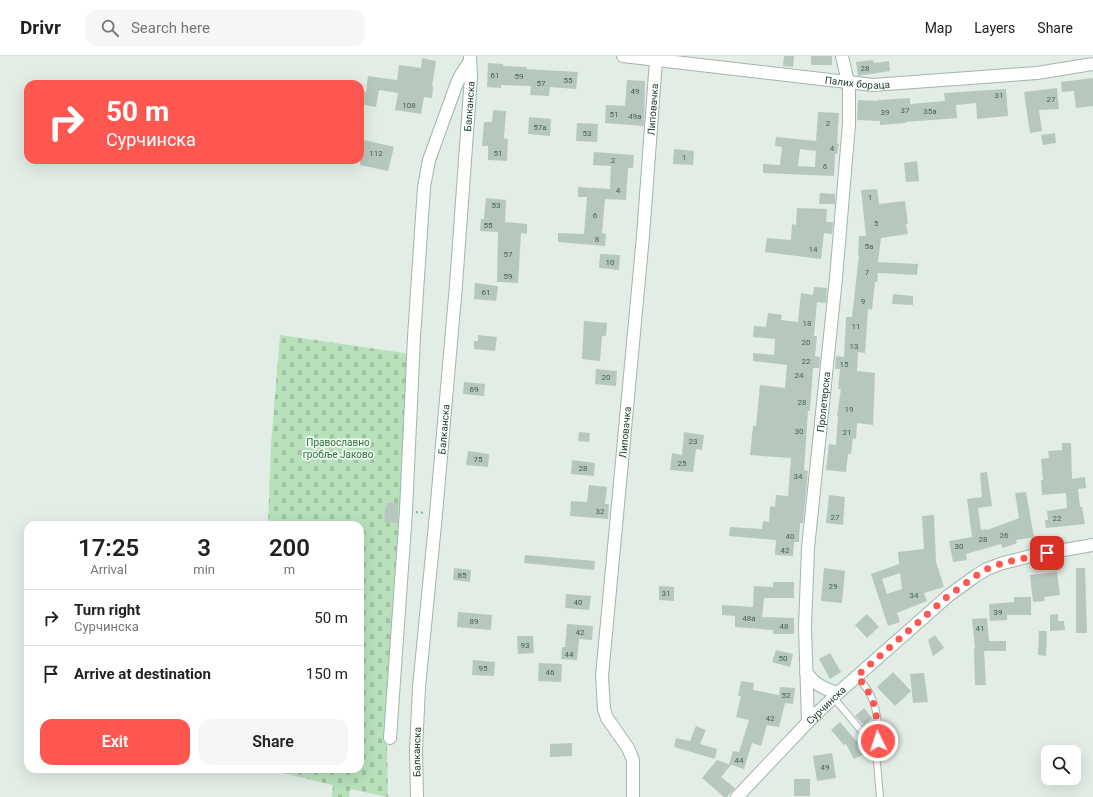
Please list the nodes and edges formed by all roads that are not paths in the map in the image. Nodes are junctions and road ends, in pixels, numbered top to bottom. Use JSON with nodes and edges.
{"nodes":[{"id":1,"x":623,"y":56,"type":"edge"},
{"id":2,"x":842,"y":56,"type":"edge"},
{"id":3,"x":470,"y":58,"type":"edge"},
{"id":4,"x":656,"y":60,"type":"junction"},
{"id":5,"x":1093,"y":64,"type":"edge"},
{"id":6,"x":849,"y":82,"type":"junction"},
{"id":7,"x":1093,"y":545,"type":"edge"},
{"id":8,"x":806,"y":672,"type":"junction"},
{"id":9,"x":857,"y":676,"type":"junction"},
{"id":10,"x":835,"y":695,"type":"junction"},
{"id":11,"x":808,"y":722,"type":"junction"},
{"id":12,"x":390,"y":738,"type":"dead end"},
{"id":13,"x":876,"y":751,"type":"junction"},
{"id":14,"x":417,"y":797,"type":"edge"},
{"id":15,"x":633,"y":797,"type":"edge"},
{"id":16,"x":737,"y":797,"type":"edge"},
{"id":17,"x":880,"y":797,"type":"edge"}],
"edges":[{"from":1,"to":4,"type":"street","name":"Палих бораца"},
{"from":2,"to":6,"type":"street","name":"Пролетерска"},
{"from":3,"to":12,"type":"street","name":"Балканска"},
{"from":3,"to":14,"type":"street","name":"Балканска"},
{"from":4,"to":6,"type":"street","name":"Палих бораца"},
{"from":4,"to":15,"type":"street","name":"Липовачка"},
{"from":5,"to":6,"type":"street","name":"Палих бораца"},
{"from":6,"to":8,"type":"street","name":"Пролетерска"},
{"from":7,"to":9,"type":"street","name":"Сурчинска"},
{"from":8,"to":10,"type":"street"},
{"from":8,"to":11,"type":"street","name":"Пролетерска"},
{"from":9,"to":10,"type":"street","name":"Сурчинска"},
{"from":9,"to":13,"type":"lane"},
{"from":10,"to":11,"type":"street","name":"Сурчинска"},
{"from":10,"to":13,"type":"lane"},
{"from":11,"to":16,"type":"street","name":"Сурчинска"},
{"from":13,"to":17,"type":"lane"}]}
